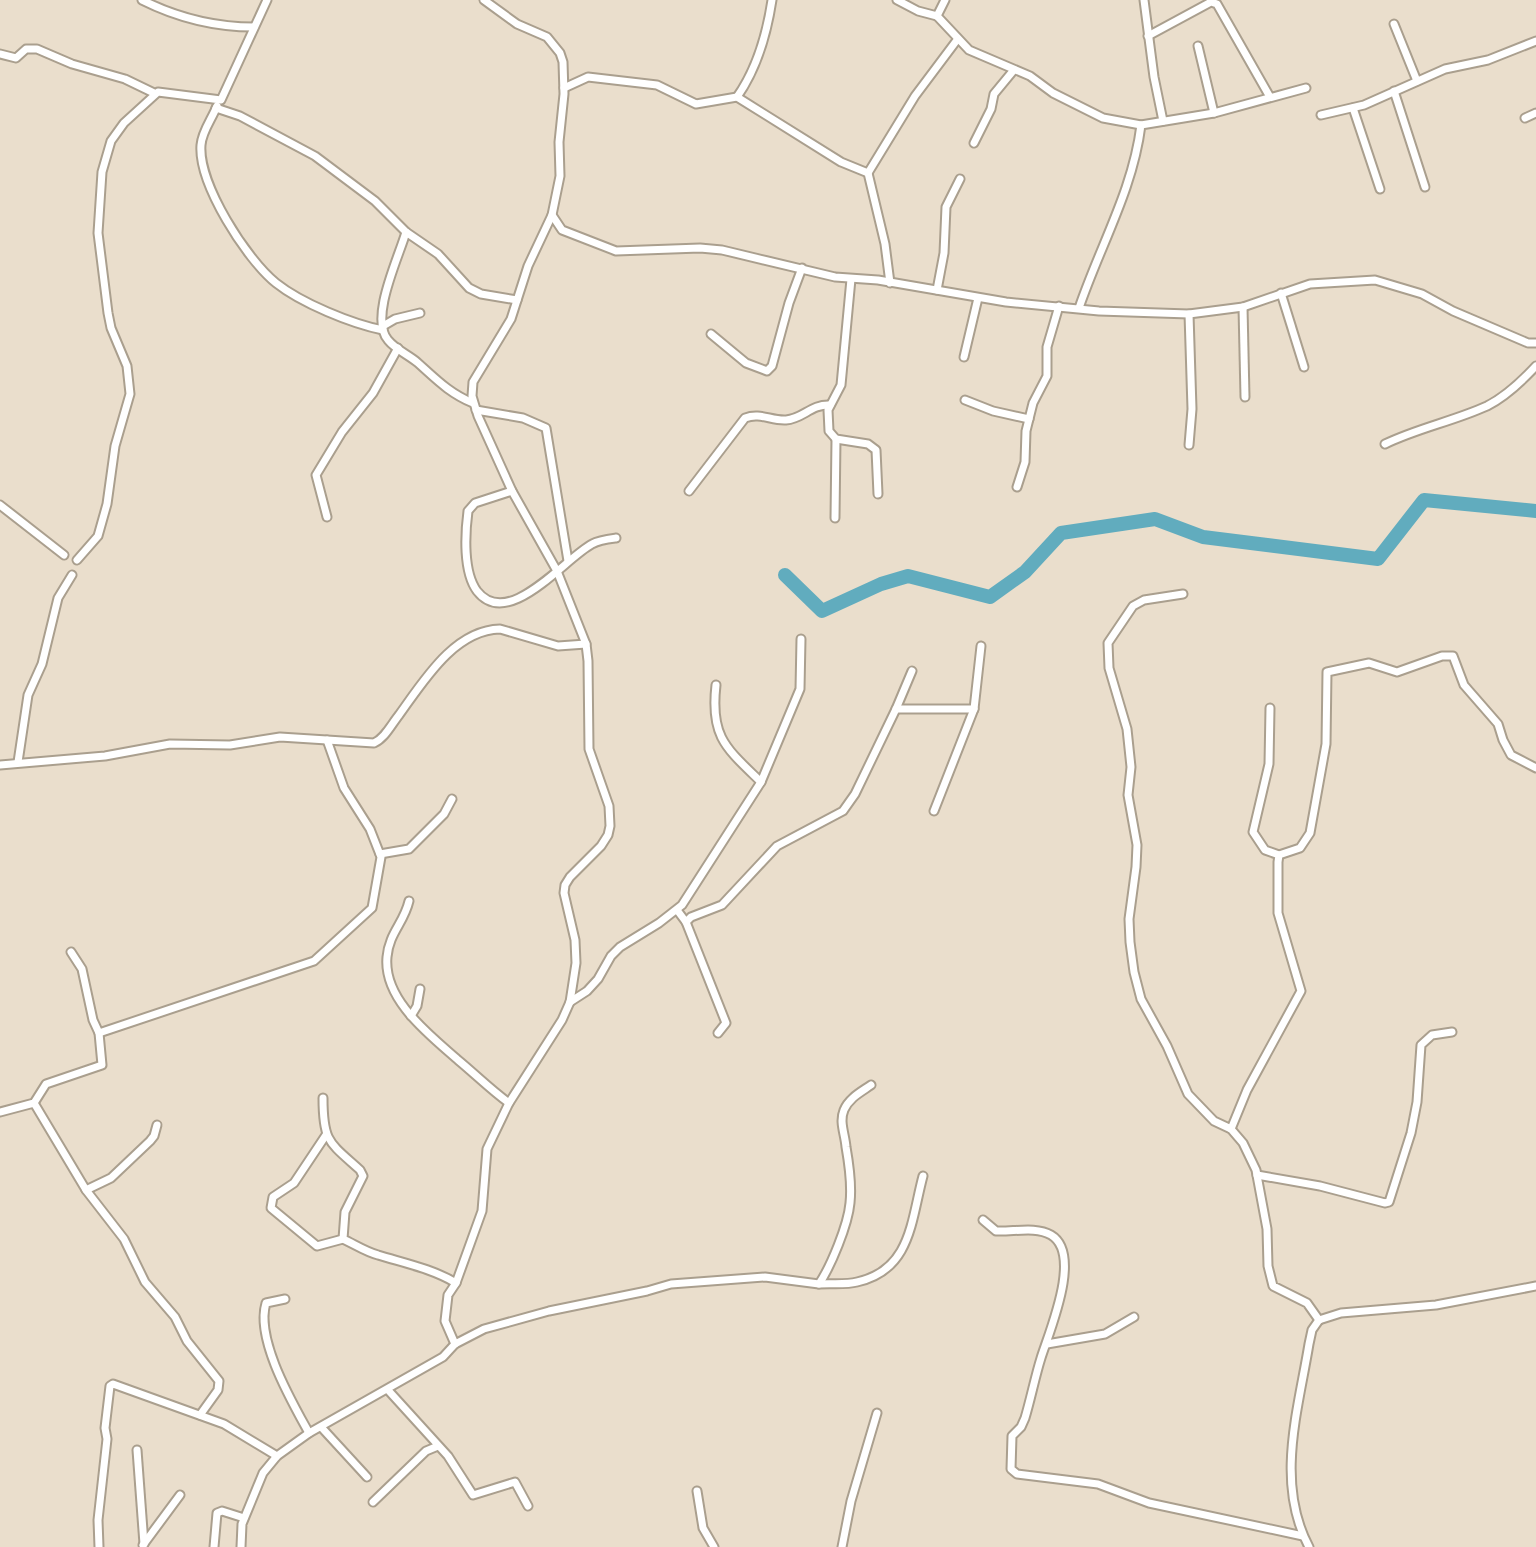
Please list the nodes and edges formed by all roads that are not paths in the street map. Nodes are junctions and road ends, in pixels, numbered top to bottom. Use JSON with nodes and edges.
{"nodes":[{"id":1,"x":142,"y":0,"type":"edge"},
{"id":2,"x":267,"y":0,"type":"edge"},
{"id":3,"x":484,"y":0,"type":"edge"},
{"id":4,"x":772,"y":0,"type":"edge"},
{"id":5,"x":897,"y":0,"type":"edge"},
{"id":6,"x":945,"y":0,"type":"edge"},
{"id":7,"x":1144,"y":0,"type":"edge"},
{"id":8,"x":937,"y":16,"type":"junction"},
{"id":9,"x":1394,"y":24,"type":"dead end"},
{"id":10,"x":254,"y":27,"type":"junction"},
{"id":11,"x":1148,"y":36,"type":"junction"},
{"id":12,"x":957,"y":40,"type":"junction"},
{"id":13,"x":1536,"y":41,"type":"edge"},
{"id":14,"x":1198,"y":46,"type":"dead end"},
{"id":15,"x":0,"y":54,"type":"edge"},
{"id":16,"x":1013,"y":71,"type":"junction"},
{"id":17,"x":1417,"y":81,"type":"junction"},
{"id":18,"x":564,"y":88,"type":"junction"},
{"id":19,"x":1306,"y":88,"type":"dead end"},
{"id":20,"x":1394,"y":91,"type":"junction"},
{"id":21,"x":154,"y":93,"type":"junction"},
{"id":22,"x":737,"y":97,"type":"junction"},
{"id":23,"x":1270,"y":97,"type":"junction"},
{"id":24,"x":217,"y":104,"type":"junction"},
{"id":25,"x":1353,"y":108,"type":"junction"},
{"id":26,"x":1214,"y":113,"type":"junction"},
{"id":27,"x":1536,"y":113,"type":"edge"},
{"id":28,"x":1321,"y":115,"type":"dead end"},
{"id":29,"x":1525,"y":118,"type":"dead end"},
{"id":30,"x":1163,"y":121,"type":"junction"},
{"id":31,"x":1141,"y":125,"type":"junction"},
{"id":32,"x":974,"y":143,"type":"dead end"},
{"id":33,"x":868,"y":173,"type":"junction"},
{"id":34,"x":960,"y":179,"type":"dead end"},
{"id":35,"x":1425,"y":187,"type":"dead end"},
{"id":36,"x":1380,"y":189,"type":"dead end"},
{"id":37,"x":552,"y":215,"type":"junction"},
{"id":38,"x":406,"y":232,"type":"junction"},
{"id":39,"x":802,"y":268,"type":"junction"},
{"id":40,"x":851,"y":279,"type":"junction"},
{"id":41,"x":890,"y":283,"type":"junction"},
{"id":42,"x":937,"y":290,"type":"junction"},
{"id":43,"x":1281,"y":293,"type":"junction"},
{"id":44,"x":978,"y":298,"type":"junction"},
{"id":45,"x":517,"y":300,"type":"junction"},
{"id":46,"x":1059,"y":306,"type":"junction"},
{"id":47,"x":1243,"y":307,"type":"junction"},
{"id":48,"x":1079,"y":308,"type":"junction"},
{"id":49,"x":420,"y":313,"type":"dead end"},
{"id":50,"x":1189,"y":314,"type":"junction"},
{"id":51,"x":383,"y":328,"type":"junction"},
{"id":52,"x":711,"y":334,"type":"dead end"},
{"id":53,"x":1536,"y":343,"type":"edge"},
{"id":54,"x":398,"y":348,"type":"junction"},
{"id":55,"x":964,"y":357,"type":"dead end"},
{"id":56,"x":1536,"y":366,"type":"edge"},
{"id":57,"x":1304,"y":367,"type":"dead end"},
{"id":58,"x":1245,"y":397,"type":"dead end"},
{"id":59,"x":965,"y":400,"type":"dead end"},
{"id":60,"x":830,"y":405,"type":"junction"},
{"id":61,"x":474,"y":407,"type":"junction"},
{"id":62,"x":1029,"y":419,"type":"junction"},
{"id":63,"x":836,"y":439,"type":"junction"},
{"id":64,"x":1385,"y":444,"type":"dead end"},
{"id":65,"x":1189,"y":445,"type":"dead end"},
{"id":66,"x":1017,"y":487,"type":"dead end"},
{"id":67,"x":512,"y":491,"type":"junction"},
{"id":68,"x":689,"y":491,"type":"dead end"},
{"id":69,"x":878,"y":494,"type":"dead end"},
{"id":70,"x":0,"y":505,"type":"edge"},
{"id":71,"x":327,"y":517,"type":"dead end"},
{"id":72,"x":835,"y":518,"type":"dead end"},
{"id":73,"x":616,"y":538,"type":"dead end"},
{"id":74,"x":64,"y":555,"type":"dead end"},
{"id":75,"x":77,"y":560,"type":"dead end"},
{"id":76,"x":568,"y":561,"type":"junction"},
{"id":77,"x":557,"y":571,"type":"junction"},
{"id":78,"x":72,"y":575,"type":"dead end"},
{"id":79,"x":1183,"y":594,"type":"dead end"},
{"id":80,"x":801,"y":639,"type":"dead end"},
{"id":81,"x":586,"y":644,"type":"junction"},
{"id":82,"x":981,"y":646,"type":"dead end"},
{"id":83,"x":912,"y":671,"type":"dead end"},
{"id":84,"x":716,"y":685,"type":"dead end"},
{"id":85,"x":1270,"y":708,"type":"dead end"},
{"id":86,"x":896,"y":709,"type":"junction"},
{"id":87,"x":974,"y":709,"type":"junction"},
{"id":88,"x":327,"y":740,"type":"junction"},
{"id":89,"x":18,"y":762,"type":"junction"},
{"id":90,"x":0,"y":765,"type":"edge"},
{"id":91,"x":1536,"y":768,"type":"edge"},
{"id":92,"x":761,"y":782,"type":"junction"},
{"id":93,"x":452,"y":799,"type":"dead end"},
{"id":94,"x":934,"y":811,"type":"dead end"},
{"id":95,"x":380,"y":854,"type":"junction"},
{"id":96,"x":1279,"y":855,"type":"junction"},
{"id":97,"x":409,"y":901,"type":"dead end"},
{"id":98,"x":677,"y":910,"type":"junction"},
{"id":99,"x":686,"y":922,"type":"junction"},
{"id":100,"x":71,"y":952,"type":"dead end"},
{"id":101,"x":420,"y":989,"type":"dead end"},
{"id":102,"x":570,"y":1002,"type":"junction"},
{"id":103,"x":411,"y":1016,"type":"junction"},
{"id":104,"x":1452,"y":1032,"type":"dead end"},
{"id":105,"x":99,"y":1033,"type":"junction"},
{"id":106,"x":718,"y":1033,"type":"dead end"},
{"id":107,"x":871,"y":1085,"type":"dead end"},
{"id":108,"x":323,"y":1098,"type":"dead end"},
{"id":109,"x":34,"y":1103,"type":"junction"},
{"id":110,"x":509,"y":1103,"type":"junction"},
{"id":111,"x":0,"y":1112,"type":"edge"},
{"id":112,"x":157,"y":1125,"type":"dead end"},
{"id":113,"x":1231,"y":1129,"type":"junction"},
{"id":114,"x":326,"y":1135,"type":"junction"},
{"id":115,"x":1257,"y":1175,"type":"junction"},
{"id":116,"x":923,"y":1176,"type":"dead end"},
{"id":117,"x":86,"y":1190,"type":"junction"},
{"id":118,"x":983,"y":1220,"type":"dead end"},
{"id":119,"x":343,"y":1239,"type":"junction"},
{"id":120,"x":456,"y":1283,"type":"junction"},
{"id":121,"x":819,"y":1284,"type":"junction"},
{"id":122,"x":1536,"y":1286,"type":"edge"},
{"id":123,"x":285,"y":1299,"type":"dead end"},
{"id":124,"x":1134,"y":1317,"type":"dead end"},
{"id":125,"x":1319,"y":1320,"type":"junction"},
{"id":126,"x":455,"y":1344,"type":"junction"},
{"id":127,"x":1047,"y":1344,"type":"junction"},
{"id":128,"x":388,"y":1390,"type":"junction"},
{"id":129,"x":877,"y":1413,"type":"dead end"},
{"id":130,"x":200,"y":1415,"type":"junction"},
{"id":131,"x":322,"y":1428,"type":"junction"},
{"id":132,"x":309,"y":1433,"type":"junction"},
{"id":133,"x":438,"y":1446,"type":"junction"},
{"id":134,"x":137,"y":1450,"type":"dead end"},
{"id":135,"x":277,"y":1456,"type":"junction"},
{"id":136,"x":367,"y":1477,"type":"dead end"},
{"id":137,"x":697,"y":1491,"type":"dead end"},
{"id":138,"x":180,"y":1495,"type":"dead end"},
{"id":139,"x":373,"y":1502,"type":"dead end"},
{"id":140,"x":528,"y":1506,"type":"dead end"},
{"id":141,"x":244,"y":1518,"type":"junction"},
{"id":142,"x":1303,"y":1536,"type":"junction"},
{"id":143,"x":143,"y":1546,"type":"edge"},
{"id":144,"x":99,"y":1547,"type":"edge"},
{"id":145,"x":214,"y":1547,"type":"edge"},
{"id":146,"x":241,"y":1547,"type":"edge"},
{"id":147,"x":714,"y":1547,"type":"edge"},
{"id":148,"x":842,"y":1547,"type":"edge"},
{"id":149,"x":1309,"y":1547,"type":"edge"}],
"edges":[{"from":1,"to":10,"type":"street"},
{"from":2,"to":10,"type":"street"},
{"from":3,"to":18,"type":"street"},
{"from":4,"to":22,"type":"street"},
{"from":5,"to":8,"type":"street"},
{"from":6,"to":8,"type":"street"},
{"from":7,"to":11,"type":"street"},
{"from":8,"to":12,"type":"street"},
{"from":9,"to":17,"type":"street"},
{"from":10,"to":24,"type":"street"},
{"from":11,"to":23,"type":"street"},
{"from":11,"to":30,"type":"street"},
{"from":12,"to":16,"type":"street"},
{"from":12,"to":33,"type":"street"},
{"from":13,"to":17,"type":"street"},
{"from":14,"to":26,"type":"street"},
{"from":15,"to":21,"type":"street"},
{"from":16,"to":31,"type":"street"},
{"from":16,"to":32,"type":"street"},
{"from":17,"to":20,"type":"street"},
{"from":18,"to":22,"type":"street"},
{"from":18,"to":37,"type":"street"},
{"from":19,"to":23,"type":"street"},
{"from":20,"to":25,"type":"street"},
{"from":20,"to":35,"type":"street"},
{"from":21,"to":24,"type":"street"},
{"from":21,"to":75,"type":"street"},
{"from":22,"to":33,"type":"street"},
{"from":23,"to":26,"type":"street"},
{"from":24,"to":38,"type":"street"},
{"from":24,"to":51,"type":"street"},
{"from":25,"to":28,"type":"street"},
{"from":25,"to":36,"type":"street"},
{"from":26,"to":30,"type":"street"},
{"from":27,"to":29,"type":"street"},
{"from":30,"to":31,"type":"street"},
{"from":31,"to":48,"type":"street"},
{"from":33,"to":41,"type":"street"},
{"from":34,"to":42,"type":"street"},
{"from":37,"to":39,"type":"street"},
{"from":37,"to":45,"type":"street"},
{"from":38,"to":45,"type":"street"},
{"from":38,"to":51,"type":"street"},
{"from":39,"to":40,"type":"street"},
{"from":39,"to":52,"type":"street"},
{"from":40,"to":41,"type":"street"},
{"from":40,"to":60,"type":"street"},
{"from":41,"to":42,"type":"street"},
{"from":42,"to":44,"type":"street"},
{"from":43,"to":47,"type":"street"},
{"from":43,"to":53,"type":"street"},
{"from":43,"to":57,"type":"street"},
{"from":44,"to":46,"type":"street"},
{"from":44,"to":55,"type":"street"},
{"from":45,"to":61,"type":"street"},
{"from":46,"to":48,"type":"street"},
{"from":46,"to":62,"type":"street"},
{"from":47,"to":50,"type":"street"},
{"from":47,"to":58,"type":"street"},
{"from":48,"to":50,"type":"street"},
{"from":49,"to":51,"type":"street"},
{"from":50,"to":65,"type":"street"},
{"from":51,"to":54,"type":"street"},
{"from":54,"to":61,"type":"street"},
{"from":54,"to":71,"type":"street"},
{"from":56,"to":64,"type":"street"},
{"from":59,"to":62,"type":"street"},
{"from":60,"to":63,"type":"street"},
{"from":60,"to":68,"type":"street"},
{"from":61,"to":67,"type":"street"},
{"from":61,"to":76,"type":"street"},
{"from":62,"to":66,"type":"street"},
{"from":63,"to":69,"type":"street"},
{"from":63,"to":72,"type":"street"},
{"from":67,"to":77,"type":"street"},
{"from":67,"to":77,"type":"street"},
{"from":70,"to":74,"type":"street"},
{"from":73,"to":76,"type":"street"},
{"from":76,"to":77,"type":"street"},
{"from":77,"to":81,"type":"street"},
{"from":78,"to":89,"type":"street"},
{"from":79,"to":113,"type":"street"},
{"from":80,"to":92,"type":"street"},
{"from":81,"to":88,"type":"street"},
{"from":81,"to":102,"type":"street"},
{"from":82,"to":87,"type":"street"},
{"from":83,"to":86,"type":"street"},
{"from":84,"to":92,"type":"street"},
{"from":85,"to":96,"type":"street"},
{"from":86,"to":87,"type":"street"},
{"from":86,"to":99,"type":"street"},
{"from":87,"to":94,"type":"street"},
{"from":88,"to":89,"type":"street"},
{"from":88,"to":95,"type":"street"},
{"from":89,"to":90,"type":"street"},
{"from":91,"to":96,"type":"street"},
{"from":92,"to":98,"type":"street"},
{"from":93,"to":95,"type":"street"},
{"from":95,"to":105,"type":"street"},
{"from":96,"to":113,"type":"street"},
{"from":97,"to":103,"type":"street"},
{"from":98,"to":99,"type":"street"},
{"from":98,"to":102,"type":"street"},
{"from":99,"to":106,"type":"street"},
{"from":100,"to":105,"type":"street"},
{"from":101,"to":103,"type":"street"},
{"from":102,"to":110,"type":"street"},
{"from":103,"to":110,"type":"street"},
{"from":104,"to":115,"type":"street"},
{"from":105,"to":109,"type":"street"},
{"from":107,"to":121,"type":"street"},
{"from":108,"to":114,"type":"street"},
{"from":109,"to":111,"type":"street"},
{"from":109,"to":117,"type":"street"},
{"from":110,"to":120,"type":"street"},
{"from":112,"to":117,"type":"street"},
{"from":113,"to":115,"type":"street"},
{"from":114,"to":119,"type":"street"},
{"from":114,"to":119,"type":"street"},
{"from":115,"to":125,"type":"street"},
{"from":116,"to":121,"type":"street"},
{"from":117,"to":130,"type":"street"},
{"from":118,"to":127,"type":"street"},
{"from":119,"to":120,"type":"street"},
{"from":120,"to":126,"type":"street"},
{"from":121,"to":126,"type":"street"},
{"from":122,"to":125,"type":"street"},
{"from":123,"to":132,"type":"street"},
{"from":124,"to":127,"type":"street"},
{"from":125,"to":142,"type":"street"},
{"from":126,"to":128,"type":"street"},
{"from":127,"to":142,"type":"street"},
{"from":128,"to":131,"type":"street"},
{"from":128,"to":133,"type":"street"},
{"from":129,"to":148,"type":"street"},
{"from":130,"to":135,"type":"street"},
{"from":130,"to":144,"type":"street"},
{"from":131,"to":132,"type":"street"},
{"from":131,"to":136,"type":"street"},
{"from":132,"to":135,"type":"street"},
{"from":133,"to":139,"type":"street"},
{"from":133,"to":140,"type":"street"},
{"from":134,"to":143,"type":"street"},
{"from":135,"to":141,"type":"street"},
{"from":137,"to":147,"type":"street"},
{"from":138,"to":143,"type":"street"},
{"from":141,"to":145,"type":"street"},
{"from":141,"to":146,"type":"street"},
{"from":142,"to":149,"type":"street"}]}
